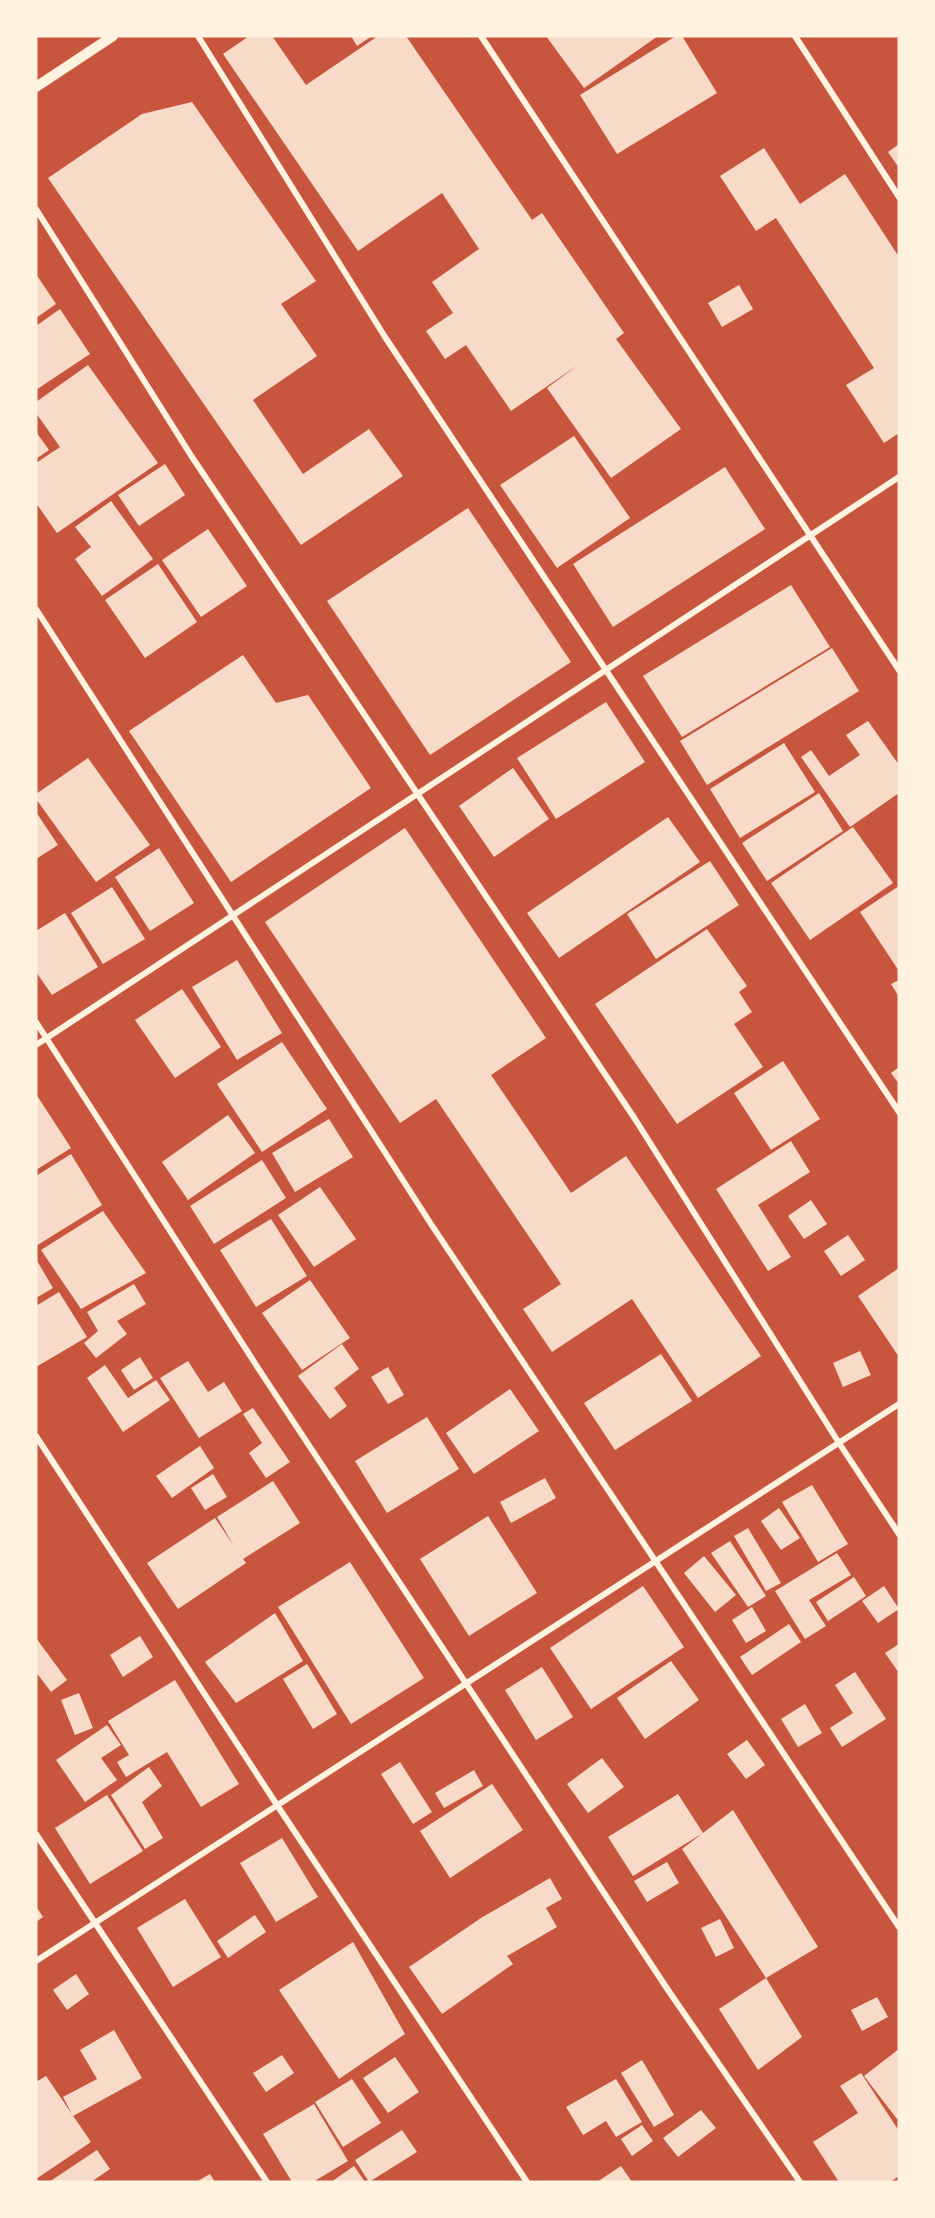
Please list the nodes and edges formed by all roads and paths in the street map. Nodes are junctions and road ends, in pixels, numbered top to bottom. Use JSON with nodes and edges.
{"nodes":[{"id":1,"x":113,"y":36,"type":"edge"},
{"id":2,"x":198,"y":36,"type":"edge"},
{"id":3,"x":481,"y":36,"type":"edge"},
{"id":4,"x":795,"y":36,"type":"edge"},
{"id":5,"x":36,"y":87,"type":"edge"},
{"id":6,"x":899,"y":197,"type":"edge"},
{"id":7,"x":36,"y":209,"type":"edge"},
{"id":8,"x":899,"y":477,"type":"edge"},
{"id":9,"x":810,"y":536,"type":"junction"},
{"id":10,"x":36,"y":609,"type":"edge"},
{"id":11,"x":607,"y":670,"type":"junction"},
{"id":12,"x":899,"y":670,"type":"edge"},
{"id":13,"x":418,"y":794,"type":"junction"},
{"id":14,"x":233,"y":916,"type":"junction"},
{"id":15,"x":36,"y":1022,"type":"edge"},
{"id":16,"x":47,"y":1038,"type":"junction"},
{"id":17,"x":36,"y":1045,"type":"edge"},
{"id":18,"x":899,"y":1112,"type":"edge"},
{"id":19,"x":899,"y":1404,"type":"edge"},
{"id":20,"x":36,"y":1436,"type":"edge"},
{"id":21,"x":839,"y":1443,"type":"junction"},
{"id":22,"x":899,"y":1534,"type":"edge"},
{"id":23,"x":655,"y":1562,"type":"junction"},
{"id":24,"x":467,"y":1683,"type":"junction"},
{"id":25,"x":277,"y":1805,"type":"junction"},
{"id":26,"x":36,"y":1834,"type":"edge"},
{"id":27,"x":94,"y":1923,"type":"junction"},
{"id":28,"x":899,"y":1927,"type":"edge"},
{"id":29,"x":36,"y":1962,"type":"edge"},
{"id":30,"x":267,"y":2182,"type":"edge"},
{"id":31,"x":527,"y":2182,"type":"edge"},
{"id":32,"x":800,"y":2182,"type":"edge"}],
"edges":[{"from":1,"to":5,"type":"street"},
{"from":2,"to":11,"type":"street"},
{"from":3,"to":9,"type":"street"},
{"from":4,"to":6,"type":"street"},
{"from":7,"to":13,"type":"street"},
{"from":8,"to":9,"type":"street"},
{"from":9,"to":11,"type":"street"},
{"from":9,"to":12,"type":"street"},
{"from":10,"to":14,"type":"street"},
{"from":11,"to":13,"type":"street"},
{"from":11,"to":18,"type":"street"},
{"from":13,"to":14,"type":"street"},
{"from":13,"to":21,"type":"street"},
{"from":14,"to":16,"type":"street"},
{"from":14,"to":23,"type":"street"},
{"from":15,"to":16,"type":"street"},
{"from":16,"to":17,"type":"street"},
{"from":16,"to":24,"type":"street"},
{"from":19,"to":21,"type":"street"},
{"from":20,"to":25,"type":"street"},
{"from":21,"to":22,"type":"street"},
{"from":21,"to":23,"type":"street"},
{"from":23,"to":24,"type":"street"},
{"from":23,"to":28,"type":"street"},
{"from":24,"to":25,"type":"street"},
{"from":24,"to":32,"type":"street"},
{"from":25,"to":27,"type":"street"},
{"from":25,"to":31,"type":"street"},
{"from":26,"to":27,"type":"street"},
{"from":27,"to":29,"type":"street"},
{"from":27,"to":30,"type":"street"}]}
